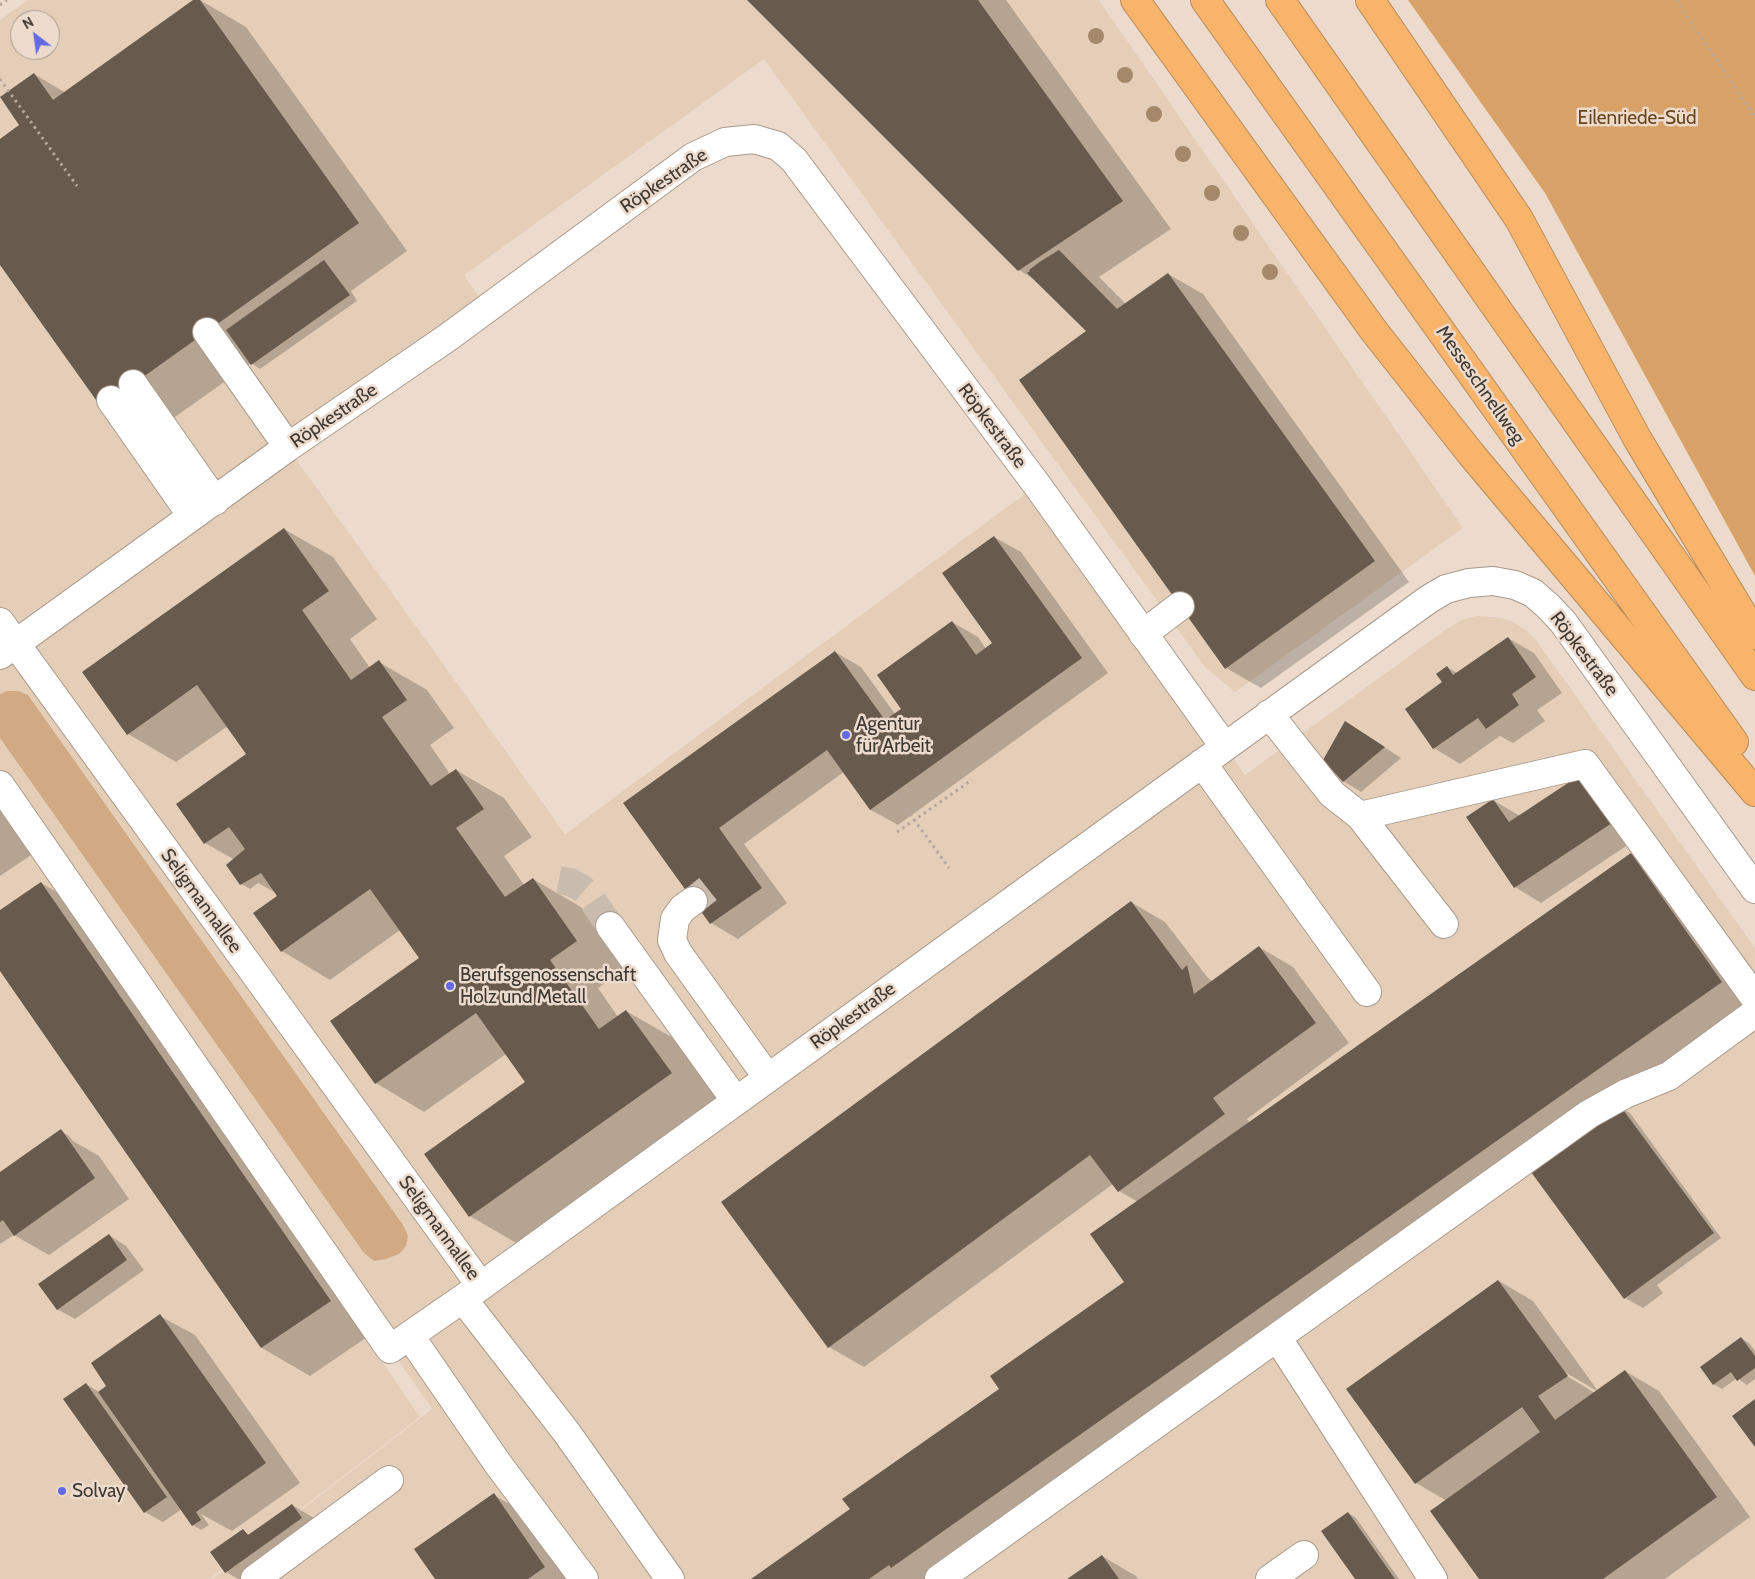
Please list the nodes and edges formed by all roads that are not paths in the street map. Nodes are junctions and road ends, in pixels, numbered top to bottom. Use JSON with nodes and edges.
{"nodes":[{"id":1,"x":1135,"y":0,"type":"edge"},
{"id":2,"x":1205,"y":0,"type":"edge"},
{"id":3,"x":1280,"y":0,"type":"edge"},
{"id":4,"x":1370,"y":0,"type":"edge"},
{"id":5,"x":207,"y":332,"type":"dead end"},
{"id":6,"x":133,"y":384,"type":"dead end"},
{"id":7,"x":111,"y":400,"type":"dead end"},
{"id":8,"x":288,"y":447,"type":"junction"},
{"id":9,"x":214,"y":500,"type":"junction"},
{"id":10,"x":192,"y":516,"type":"junction"},
{"id":11,"x":1180,"y":606,"type":"dead end"},
{"id":12,"x":1144,"y":634,"type":"junction"},
{"id":13,"x":1755,"y":635,"type":"edge"},
{"id":14,"x":5,"y":641,"type":"edge"},
{"id":15,"x":1755,"y":676,"type":"edge"},
{"id":16,"x":1269,"y":714,"type":"junction"},
{"id":17,"x":1224,"y":746,"type":"junction"},
{"id":18,"x":1202,"y":763,"type":"junction"},
{"id":19,"x":1755,"y":771,"type":"edge"},
{"id":20,"x":0,"y":785,"type":"edge"},
{"id":21,"x":1755,"y":792,"type":"edge"},
{"id":22,"x":1360,"y":816,"type":"junction"},
{"id":23,"x":1755,"y":889,"type":"edge"},
{"id":24,"x":693,"y":901,"type":"tunnel mouth"},
{"id":25,"x":1444,"y":924,"type":"dead end"},
{"id":26,"x":610,"y":926,"type":"tunnel mouth"},
{"id":27,"x":1367,"y":992,"type":"dead end"},
{"id":28,"x":1755,"y":998,"type":"edge"},
{"id":29,"x":1755,"y":1013,"type":"edge"},
{"id":30,"x":768,"y":1078,"type":"junction"},
{"id":31,"x":736,"y":1101,"type":"junction"},
{"id":32,"x":472,"y":1293,"type":"junction"},
{"id":33,"x":410,"y":1336,"type":"junction"},
{"id":34,"x":1277,"y":1337,"type":"junction"},
{"id":35,"x":389,"y":1480,"type":"dead end"},
{"id":36,"x":1304,"y":1555,"type":"dead end"},
{"id":37,"x":255,"y":1579,"type":"edge"},
{"id":38,"x":583,"y":1579,"type":"edge"},
{"id":39,"x":670,"y":1579,"type":"edge"},
{"id":40,"x":939,"y":1579,"type":"edge"},
{"id":41,"x":1270,"y":1579,"type":"edge"},
{"id":42,"x":1432,"y":1579,"type":"edge"}],
"edges":[{"from":1,"to":21,"type":"highway"},
{"from":2,"to":19,"type":"highway","name":"Messeschnellweg"},
{"from":3,"to":15,"type":"highway"},
{"from":4,"to":13,"type":"highway"},
{"from":5,"to":8,"type":"street"},
{"from":6,"to":9,"type":"street"},
{"from":7,"to":10,"type":"street"},
{"from":8,"to":9,"type":"street","name":"Röpkestraße"},
{"from":8,"to":12,"type":"street","name":"Röpkestraße"},
{"from":9,"to":10,"type":"street","name":"Röpkestraße"},
{"from":10,"to":14,"type":"street","name":"Röpkestraße"},
{"from":11,"to":12,"type":"street"},
{"from":12,"to":17,"type":"street","name":"Röpkestraße"},
{"from":14,"to":32,"type":"street","name":"Seligmannallee"},
{"from":16,"to":17,"type":"street","name":"Röpkestraße"},
{"from":16,"to":22,"type":"street"},
{"from":16,"to":23,"type":"street","name":"Röpkestraße"},
{"from":17,"to":18,"type":"street","name":"Röpkestraße"},
{"from":18,"to":27,"type":"street"},
{"from":18,"to":30,"type":"street","name":"Röpkestraße"},
{"from":20,"to":33,"type":"street","name":"Seligmannallee"},
{"from":22,"to":25,"type":"street"},
{"from":22,"to":28,"type":"street"},
{"from":24,"to":30,"type":"street"},
{"from":26,"to":31,"type":"street"},
{"from":29,"to":34,"type":"street"},
{"from":30,"to":31,"type":"street","name":"Röpkestraße"},
{"from":31,"to":32,"type":"street","name":"Röpkestraße"},
{"from":32,"to":33,"type":"street","name":"Seligmannallee"},
{"from":32,"to":39,"type":"street"},
{"from":33,"to":38,"type":"street"},
{"from":34,"to":40,"type":"street"},
{"from":34,"to":42,"type":"street"},
{"from":35,"to":37,"type":"street"},
{"from":36,"to":41,"type":"street"}]}
